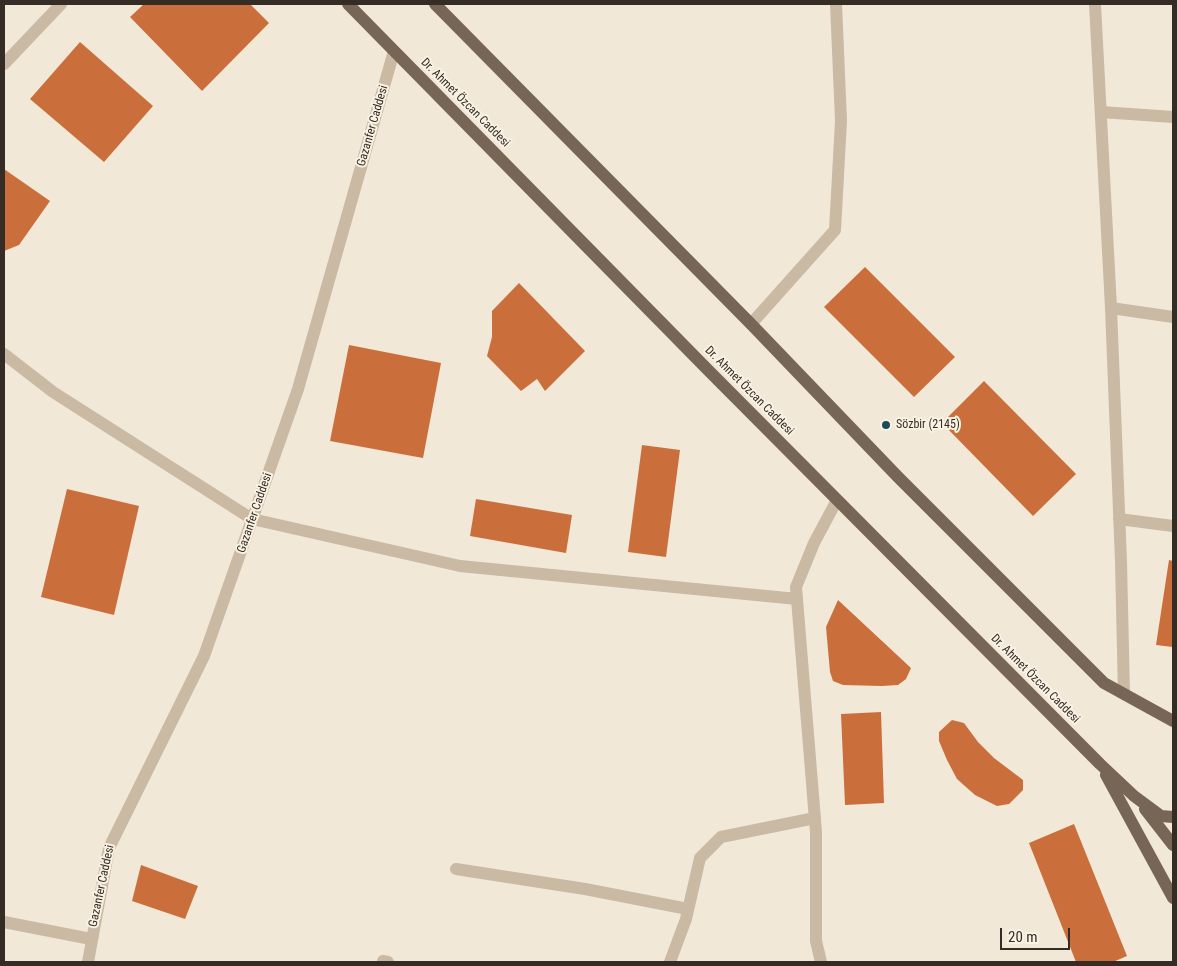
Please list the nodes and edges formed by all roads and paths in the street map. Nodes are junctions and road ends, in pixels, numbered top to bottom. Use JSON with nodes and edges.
{"nodes":[{"id":1,"x":61,"y":4,"type":"edge"},
{"id":2,"x":348,"y":4,"type":"edge"},
{"id":3,"x":435,"y":4,"type":"edge"},
{"id":4,"x":836,"y":4,"type":"edge"},
{"id":5,"x":1095,"y":4,"type":"edge"},
{"id":6,"x":394,"y":51,"type":"junction"},
{"id":7,"x":4,"y":64,"type":"edge"},
{"id":8,"x":1101,"y":112,"type":"junction"},
{"id":9,"x":1173,"y":117,"type":"edge"},
{"id":10,"x":1111,"y":308,"type":"junction"},
{"id":11,"x":1173,"y":317,"type":"edge"},
{"id":12,"x":751,"y":324,"type":"junction"},
{"id":13,"x":4,"y":354,"type":"edge"},
{"id":14,"x":837,"y":500,"type":"junction"},
{"id":15,"x":1119,"y":519,"type":"junction"},
{"id":16,"x":252,"y":520,"type":"junction"},
{"id":17,"x":1173,"y":526,"type":"edge"},
{"id":18,"x":797,"y":599,"type":"junction"},
{"id":19,"x":1124,"y":694,"type":"junction"},
{"id":20,"x":1173,"y":721,"type":"edge"},
{"id":21,"x":1100,"y":764,"type":"junction"},
{"id":22,"x":1134,"y":796,"type":"junction"},
{"id":23,"x":815,"y":818,"type":"junction"},
{"id":24,"x":1173,"y":818,"type":"edge"},
{"id":25,"x":1173,"y":845,"type":"edge"},
{"id":26,"x":456,"y":869,"type":"dead end"},
{"id":27,"x":1173,"y":898,"type":"edge"},
{"id":28,"x":688,"y":909,"type":"junction"},
{"id":29,"x":4,"y":922,"type":"edge"},
{"id":30,"x":91,"y":940,"type":"junction"},
{"id":31,"x":88,"y":962,"type":"edge"},
{"id":32,"x":670,"y":962,"type":"edge"},
{"id":33,"x":821,"y":962,"type":"edge"}],
"edges":[{"from":1,"to":7,"type":"street"},
{"from":2,"to":6,"type":"main road","name":"Dr. Ahmet Özcan Caddesi"},
{"from":3,"to":12,"type":"main road"},
{"from":4,"to":12,"type":"street"},
{"from":5,"to":8,"type":"street"},
{"from":6,"to":14,"type":"main road","name":"Dr. Ahmet Özcan Caddesi"},
{"from":6,"to":16,"type":"street","name":"Gazanfer Caddesi"},
{"from":8,"to":9,"type":"street"},
{"from":8,"to":10,"type":"street"},
{"from":10,"to":11,"type":"street"},
{"from":10,"to":15,"type":"street"},
{"from":12,"to":19,"type":"main road"},
{"from":13,"to":16,"type":"street"},
{"from":14,"to":18,"type":"street"},
{"from":14,"to":21,"type":"main road","name":"Dr. Ahmet Özcan Caddesi"},
{"from":15,"to":17,"type":"street"},
{"from":15,"to":19,"type":"street"},
{"from":16,"to":18,"type":"street"},
{"from":16,"to":30,"type":"street","name":"Gazanfer Caddesi"},
{"from":18,"to":23,"type":"street"},
{"from":19,"to":20,"type":"main road"},
{"from":21,"to":22,"type":"main road","name":"Dr. Ahmet Özcan Caddesi"},
{"from":21,"to":27,"type":"main road"},
{"from":22,"to":24,"type":"main road"},
{"from":22,"to":25,"type":"main road"},
{"from":23,"to":28,"type":"street"},
{"from":23,"to":33,"type":"street"},
{"from":26,"to":28,"type":"street"},
{"from":28,"to":32,"type":"street"},
{"from":29,"to":30,"type":"street"},
{"from":30,"to":31,"type":"street","name":"Gazanfer Caddesi"}]}
